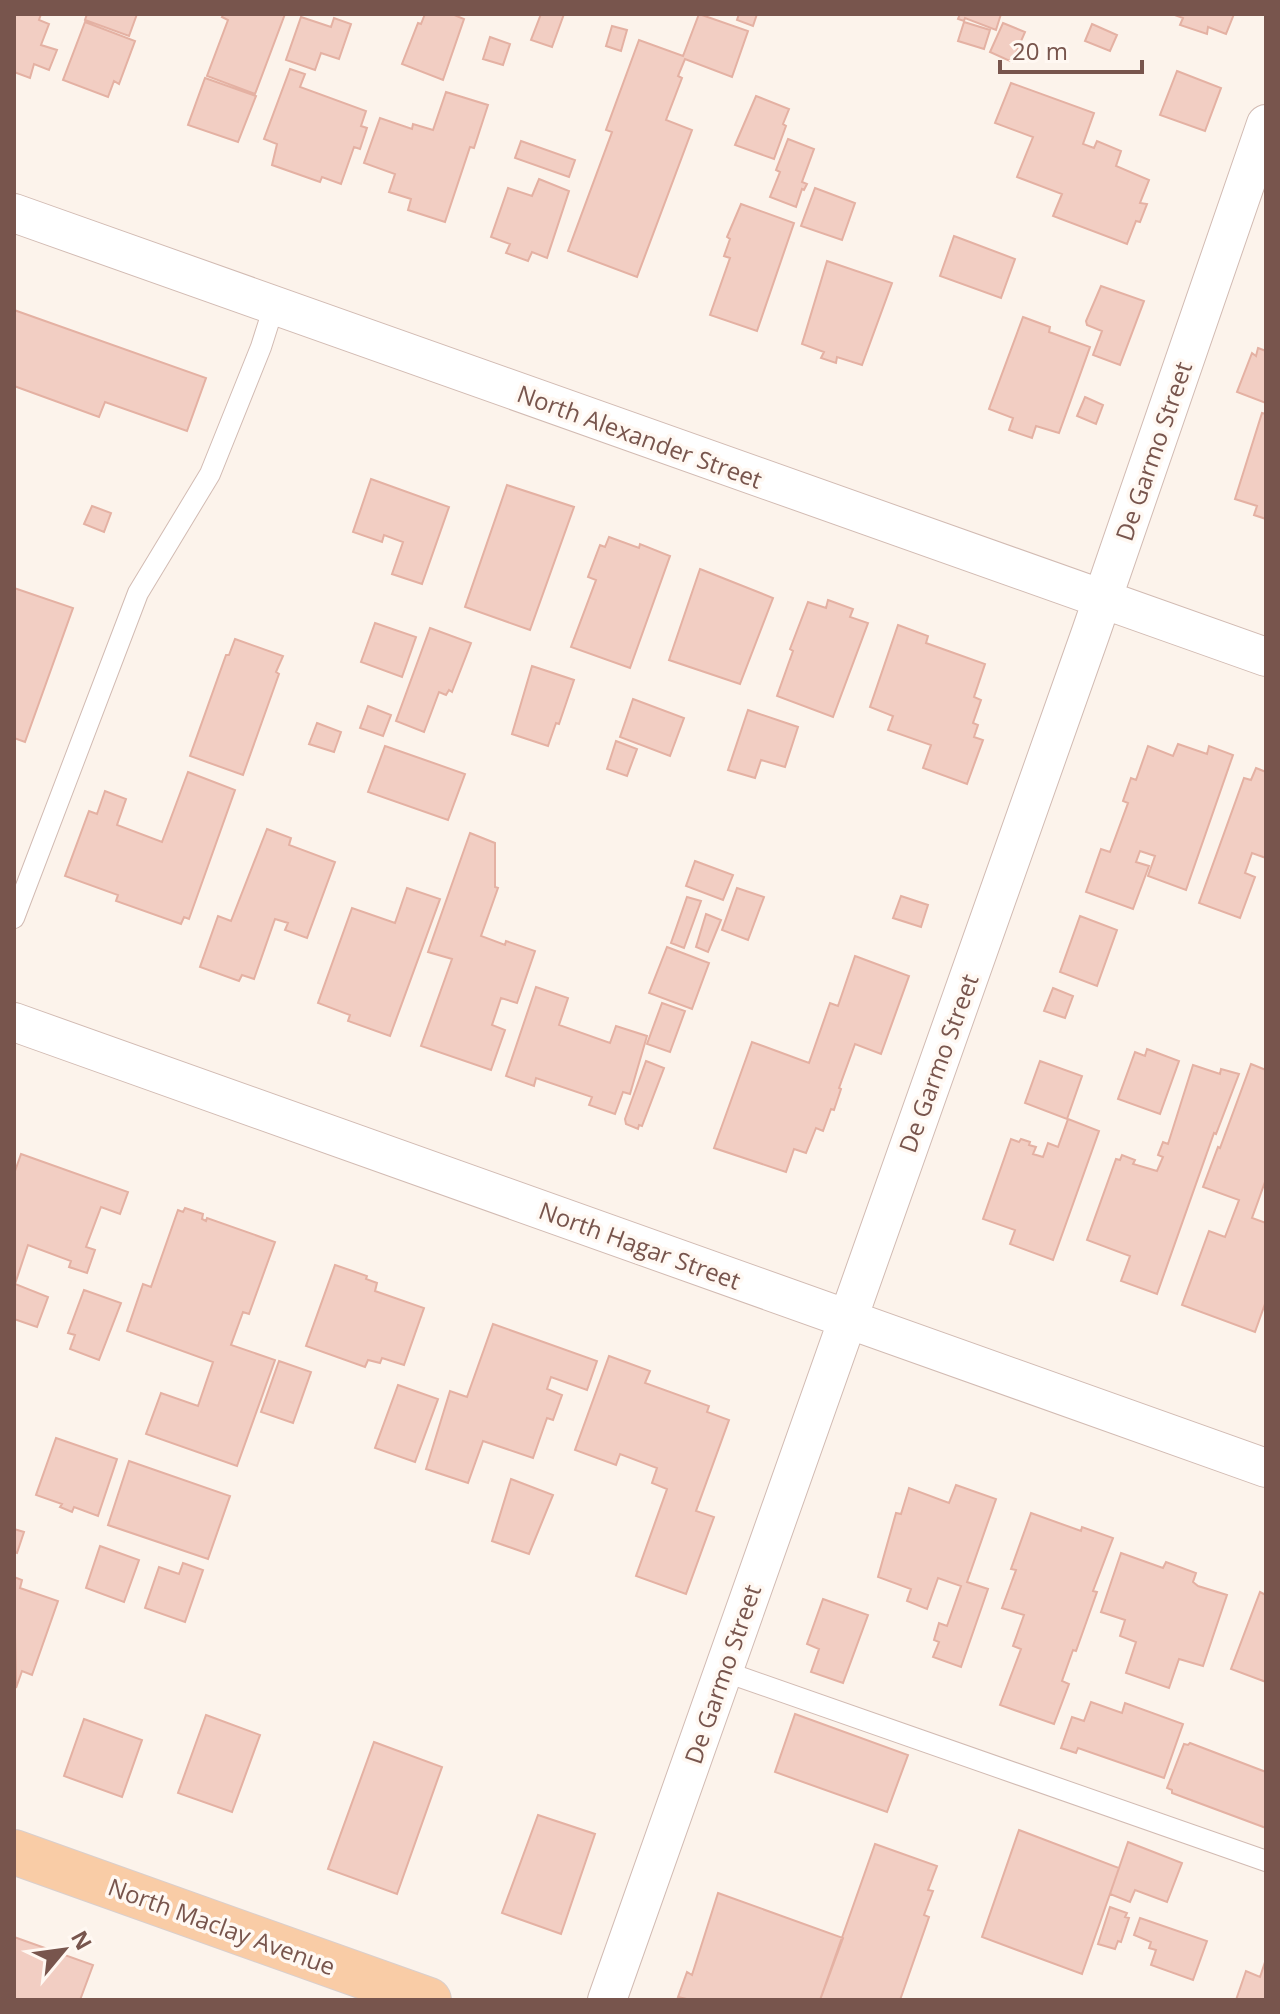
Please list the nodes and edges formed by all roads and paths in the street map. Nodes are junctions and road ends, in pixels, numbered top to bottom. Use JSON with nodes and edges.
{"nodes":[{"id":1,"x":1266,"y":124,"type":"edge"},
{"id":2,"x":14,"y":213,"type":"edge"},
{"id":3,"x":274,"y":306,"type":"junction"},
{"id":4,"x":1102,"y":600,"type":"junction"},
{"id":5,"x":1266,"y":657,"type":"edge"},
{"id":6,"x":14,"y":918,"type":"edge"},
{"id":7,"x":14,"y":1022,"type":"edge"},
{"id":8,"x":847,"y":1319,"type":"junction"},
{"id":9,"x":1266,"y":1468,"type":"edge"},
{"id":10,"x":723,"y":1671,"type":"junction"},
{"id":11,"x":14,"y":1852,"type":"edge"},
{"id":12,"x":1266,"y":1861,"type":"edge"},
{"id":13,"x":429,"y":2000,"type":"edge"},
{"id":14,"x":607,"y":2000,"type":"edge"}],
"edges":[{"from":1,"to":4,"type":"street","name":"De Garmo Street"},
{"from":2,"to":3,"type":"street","name":"North Alexander Street"},
{"from":3,"to":4,"type":"street","name":"North Alexander Street"},
{"from":3,"to":6,"type":"lane"},
{"from":4,"to":5,"type":"street","name":"North Alexander Street"},
{"from":4,"to":8,"type":"street","name":"De Garmo Street"},
{"from":7,"to":8,"type":"street","name":"North Hagar Street"},
{"from":8,"to":9,"type":"street","name":"North Hagar Street"},
{"from":8,"to":10,"type":"street","name":"De Garmo Street"},
{"from":10,"to":12,"type":"lane"},
{"from":10,"to":14,"type":"street","name":"De Garmo Street"},
{"from":11,"to":13,"type":"main road","name":"North Maclay Avenue"}]}
